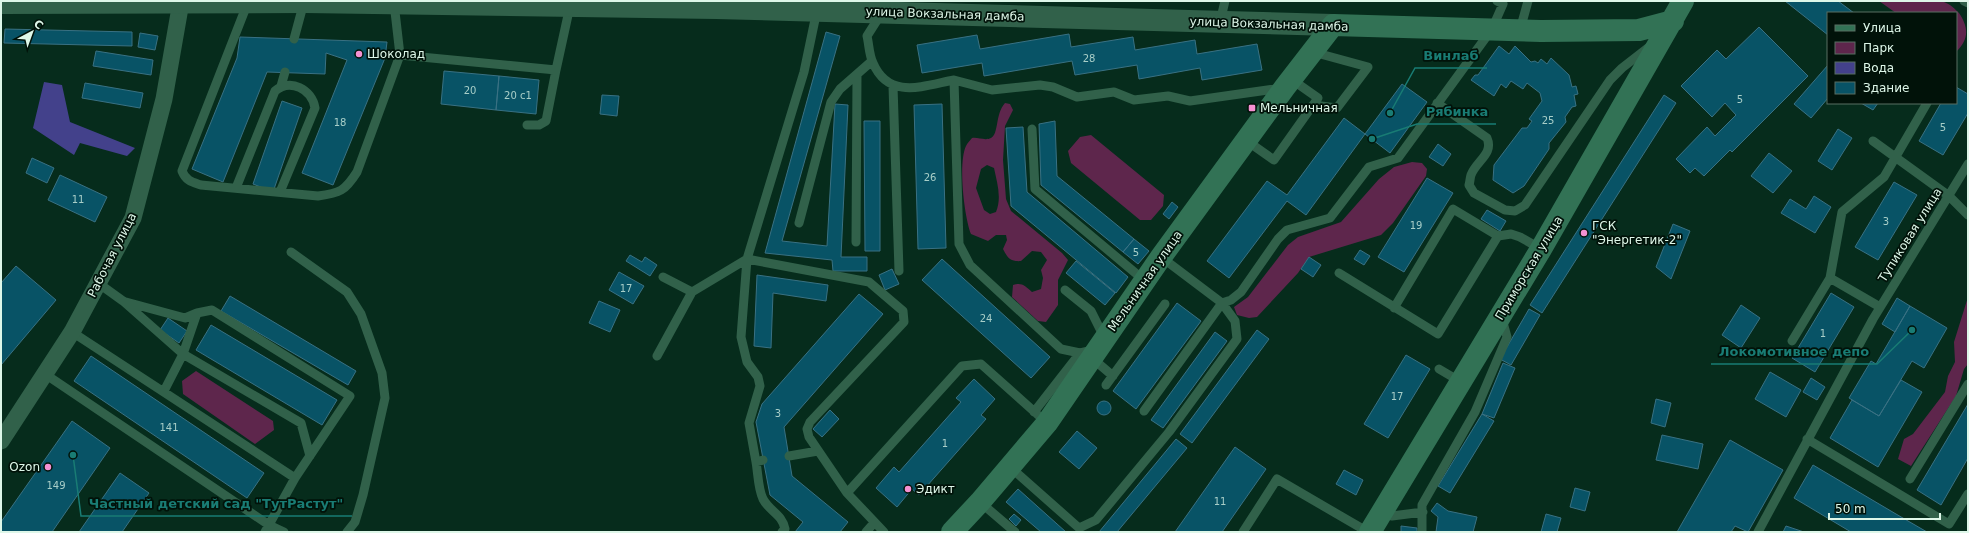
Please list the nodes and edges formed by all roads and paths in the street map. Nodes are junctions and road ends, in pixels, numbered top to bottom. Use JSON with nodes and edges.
{"nodes":[{"id":1,"x":1225,"y":1,"type":"edge"},
{"id":2,"x":1497,"y":1,"type":"edge"},
{"id":3,"x":1528,"y":1,"type":"edge"},
{"id":4,"x":1683,"y":1,"type":"edge"},
{"id":5,"x":1964,"y":1,"type":"edge"},
{"id":6,"x":181,"y":2,"type":"edge"},
{"id":7,"x":248,"y":2,"type":"junction"},
{"id":8,"x":304,"y":2,"type":"junction"},
{"id":9,"x":1,"y":3,"type":"edge"},
{"id":10,"x":394,"y":3,"type":"junction"},
{"id":11,"x":1968,"y":3,"type":"edge"},
{"id":12,"x":671,"y":4,"type":"edge"},
{"id":13,"x":570,"y":6,"type":"junction"},
{"id":14,"x":874,"y":7,"type":"edge"},
{"id":15,"x":817,"y":10,"type":"junction"},
{"id":16,"x":1220,"y":22,"type":"junction"},
{"id":17,"x":1333,"y":25,"type":"junction"},
{"id":18,"x":1668,"y":28,"type":"junction"},
{"id":19,"x":1492,"y":29,"type":"junction"},
{"id":20,"x":1520,"y":30,"type":"junction"},
{"id":21,"x":294,"y":39,"type":"dead end"},
{"id":22,"x":1313,"y":52,"type":"junction"},
{"id":23,"x":400,"y":55,"type":"junction"},
{"id":24,"x":872,"y":61,"type":"junction"},
{"id":25,"x":556,"y":70,"type":"junction"},
{"id":26,"x":285,"y":72,"type":"dead end"},
{"id":27,"x":857,"y":75,"type":"junction"},
{"id":28,"x":954,"y":80,"type":"junction"},
{"id":29,"x":1288,"y":83,"type":"junction"},
{"id":30,"x":281,"y":86,"type":"junction"},
{"id":31,"x":893,"y":86,"type":"junction"},
{"id":32,"x":1437,"y":103,"type":"junction"},
{"id":33,"x":1926,"y":104,"type":"edge"},
{"id":34,"x":1314,"y":105,"type":"junction"},
{"id":35,"x":527,"y":125,"type":"dead end"},
{"id":36,"x":1032,"y":129,"type":"dead end"},
{"id":37,"x":1246,"y":140,"type":"junction"},
{"id":38,"x":1873,"y":141,"type":"dead end"},
{"id":39,"x":1895,"y":157,"type":"junction"},
{"id":40,"x":1968,"y":164,"type":"edge"},
{"id":41,"x":236,"y":188,"type":"junction"},
{"id":42,"x":280,"y":192,"type":"junction"},
{"id":43,"x":1948,"y":196,"type":"junction"},
{"id":44,"x":1968,"y":215,"type":"edge"},
{"id":45,"x":799,"y":223,"type":"dead end"},
{"id":46,"x":1498,"y":236,"type":"junction"},
{"id":47,"x":856,"y":242,"type":"dead end"},
{"id":48,"x":1541,"y":250,"type":"junction"},
{"id":49,"x":291,"y":252,"type":"dead end"},
{"id":50,"x":1162,"y":257,"type":"junction"},
{"id":51,"x":748,"y":259,"type":"junction"},
{"id":52,"x":899,"y":271,"type":"dead end"},
{"id":53,"x":1338,"y":273,"type":"dead end"},
{"id":54,"x":663,"y":277,"type":"dead end"},
{"id":55,"x":1830,"y":278,"type":"junction"},
{"id":56,"x":1145,"y":280,"type":"junction"},
{"id":57,"x":98,"y":282,"type":"junction"},
{"id":58,"x":1066,"y":290,"type":"dead end"},
{"id":59,"x":692,"y":292,"type":"junction"},
{"id":60,"x":122,"y":301,"type":"junction"},
{"id":61,"x":1222,"y":303,"type":"junction"},
{"id":62,"x":1166,"y":304,"type":"dead end"},
{"id":63,"x":1880,"y":307,"type":"junction"},
{"id":64,"x":1394,"y":308,"type":"junction"},
{"id":65,"x":197,"y":313,"type":"junction"},
{"id":66,"x":1501,"y":316,"type":"junction"},
{"id":67,"x":72,"y":332,"type":"junction"},
{"id":68,"x":1792,"y":341,"type":"dead end"},
{"id":69,"x":1094,"y":350,"type":"junction"},
{"id":70,"x":183,"y":354,"type":"junction"},
{"id":71,"x":658,"y":356,"type":"dead end"},
{"id":72,"x":1439,"y":369,"type":"dead end"},
{"id":73,"x":45,"y":374,"type":"junction"},
{"id":74,"x":1113,"y":376,"type":"junction"},
{"id":75,"x":1461,"y":382,"type":"junction"},
{"id":76,"x":1968,"y":384,"type":"edge"},
{"id":77,"x":1106,"y":385,"type":"dead end"},
{"id":78,"x":164,"y":391,"type":"junction"},
{"id":79,"x":1144,"y":411,"type":"dead end"},
{"id":80,"x":1040,"y":418,"type":"junction"},
{"id":81,"x":1807,"y":439,"type":"junction"},
{"id":82,"x":1,"y":441,"type":"edge"},
{"id":83,"x":818,"y":451,"type":"junction"},
{"id":84,"x":310,"y":456,"type":"junction"},
{"id":85,"x":789,"y":456,"type":"dead end"},
{"id":86,"x":1010,"y":467,"type":"junction"},
{"id":87,"x":295,"y":478,"type":"junction"},
{"id":88,"x":1910,"y":478,"type":"dead end"},
{"id":89,"x":847,"y":493,"type":"junction"},
{"id":90,"x":1968,"y":494,"type":"edge"},
{"id":91,"x":980,"y":502,"type":"junction"},
{"id":92,"x":1383,"y":511,"type":"junction"},
{"id":93,"x":1423,"y":512,"type":"junction"},
{"id":94,"x":874,"y":523,"type":"junction"},
{"id":95,"x":267,"y":528,"type":"edge"},
{"id":96,"x":1949,"y":528,"type":"edge"},
{"id":97,"x":1081,"y":530,"type":"edge"},
{"id":98,"x":284,"y":532,"type":"edge"},
{"id":99,"x":347,"y":532,"type":"edge"},
{"id":100,"x":782,"y":532,"type":"edge"},
{"id":101,"x":866,"y":532,"type":"edge"},
{"id":102,"x":884,"y":532,"type":"edge"},
{"id":103,"x":952,"y":532,"type":"edge"},
{"id":104,"x":1015,"y":532,"type":"edge"},
{"id":105,"x":1242,"y":532,"type":"edge"},
{"id":106,"x":1369,"y":532,"type":"edge"},
{"id":107,"x":1422,"y":532,"type":"edge"},
{"id":108,"x":1758,"y":532,"type":"edge"}],
"edges":[{"from":1,"to":16,"type":"lane"},
{"from":2,"to":19,"type":"lane"},
{"from":3,"to":20,"type":"lane"},
{"from":4,"to":18,"type":"main road","name":"Приморская улица"},
{"from":5,"to":11,"type":"lane"},
{"from":6,"to":7,"type":"street","name":"улица Вокзальная дамба"},
{"from":6,"to":9,"type":"street","name":"улица Вокзальная дамба"},
{"from":6,"to":57,"type":"street","name":"Рабочая улица"},
{"from":7,"to":8,"type":"street","name":"улица Вокзальная дамба"},
{"from":7,"to":41,"type":"lane"},
{"from":8,"to":10,"type":"street","name":"улица Вокзальная дамба"},
{"from":8,"to":21,"type":"lane"},
{"from":10,"to":13,"type":"street","name":"улица Вокзальная дамба"},
{"from":10,"to":23,"type":"lane"},
{"from":12,"to":13,"type":"street","name":"улица Вокзальная дамба"},
{"from":12,"to":15,"type":"street","name":"улица Вокзальная дамба"},
{"from":13,"to":25,"type":"lane"},
{"from":14,"to":15,"type":"street","name":"улица Вокзальная дамба"},
{"from":14,"to":16,"type":"street","name":"улица Вокзальная дамба"},
{"from":14,"to":24,"type":"lane"},
{"from":15,"to":51,"type":"lane"},
{"from":16,"to":17,"type":"street","name":"улица Вокзальная дамба"},
{"from":17,"to":19,"type":"main road","name":"улица Вокзальная дамба"},
{"from":17,"to":22,"type":"main road","name":"Мельничная улица"},
{"from":18,"to":20,"type":"main road","name":"улица Вокзальная дамба"},
{"from":18,"to":32,"type":"lane"},
{"from":18,"to":48,"type":"main road","name":"Приморская улица"},
{"from":19,"to":20,"type":"main road","name":"улица Вокзальная дамба"},
{"from":19,"to":32,"type":"lane"},
{"from":22,"to":29,"type":"main road","name":"Мельничная улица"},
{"from":22,"to":34,"type":"lane"},
{"from":23,"to":25,"type":"lane"},
{"from":23,"to":42,"type":"lane"},
{"from":24,"to":27,"type":"lane"},
{"from":24,"to":31,"type":"lane"},
{"from":25,"to":35,"type":"lane"},
{"from":26,"to":30,"type":"lane"},
{"from":27,"to":45,"type":"lane"},
{"from":27,"to":47,"type":"lane"},
{"from":28,"to":29,"type":"lane"},
{"from":28,"to":31,"type":"lane"},
{"from":28,"to":69,"type":"lane"},
{"from":29,"to":34,"type":"lane"},
{"from":29,"to":37,"type":"main road","name":"Мельничная улица"},
{"from":30,"to":41,"type":"lane"},
{"from":30,"to":42,"type":"lane"},
{"from":31,"to":52,"type":"lane"},
{"from":32,"to":61,"type":"lane"},
{"from":33,"to":39,"type":"lane"},
{"from":34,"to":37,"type":"lane"},
{"from":36,"to":56,"type":"lane"},
{"from":37,"to":50,"type":"main road","name":"Мельничная улица"},
{"from":38,"to":39,"type":"lane"},
{"from":39,"to":43,"type":"lane"},
{"from":39,"to":55,"type":"lane"},
{"from":40,"to":43,"type":"lane","name":"Тупиковая улица"},
{"from":41,"to":42,"type":"lane"},
{"from":43,"to":44,"type":"lane"},
{"from":43,"to":63,"type":"lane","name":"Тупиковая улица"},
{"from":46,"to":48,"type":"lane"},
{"from":46,"to":64,"type":"lane"},
{"from":46,"to":64,"type":"lane"},
{"from":48,"to":66,"type":"main road","name":"Приморская улица"},
{"from":49,"to":99,"type":"lane"},
{"from":50,"to":56,"type":"main road","name":"Мельничная улица"},
{"from":50,"to":61,"type":"lane"},
{"from":51,"to":59,"type":"lane"},
{"from":51,"to":83,"type":"lane"},
{"from":51,"to":100,"type":"lane"},
{"from":53,"to":64,"type":"lane"},
{"from":54,"to":59,"type":"lane"},
{"from":55,"to":63,"type":"lane"},
{"from":55,"to":68,"type":"lane"},
{"from":56,"to":69,"type":"main road","name":"Мельничная улица"},
{"from":57,"to":60,"type":"lane"},
{"from":57,"to":67,"type":"street","name":"Рабочая улица"},
{"from":58,"to":69,"type":"lane"},
{"from":59,"to":71,"type":"lane"},
{"from":60,"to":65,"type":"lane"},
{"from":60,"to":70,"type":"lane"},
{"from":61,"to":79,"type":"lane"},
{"from":61,"to":97,"type":"lane"},
{"from":62,"to":74,"type":"lane"},
{"from":63,"to":81,"type":"lane","name":"Тупиковая улица"},
{"from":65,"to":70,"type":"lane"},
{"from":65,"to":84,"type":"lane"},
{"from":66,"to":75,"type":"main road","name":"Приморская улица"},
{"from":66,"to":93,"type":"lane"},
{"from":67,"to":73,"type":"street","name":"Рабочая улица"},
{"from":67,"to":78,"type":"lane"},
{"from":69,"to":74,"type":"lane"},
{"from":69,"to":80,"type":"main road","name":"Мельничная улица"},
{"from":70,"to":78,"type":"lane"},
{"from":70,"to":84,"type":"lane"},
{"from":72,"to":75,"type":"lane"},
{"from":73,"to":82,"type":"street","name":"Рабочая улица"},
{"from":73,"to":95,"type":"lane"},
{"from":74,"to":77,"type":"lane"},
{"from":75,"to":92,"type":"main road","name":"Приморская улица"},
{"from":76,"to":88,"type":"lane"},
{"from":78,"to":87,"type":"lane"},
{"from":80,"to":86,"type":"main road","name":"Мельничная улица"},
{"from":80,"to":89,"type":"lane"},
{"from":81,"to":96,"type":"lane"},
{"from":81,"to":108,"type":"lane","name":"Тупиковая улица"},
{"from":83,"to":85,"type":"lane"},
{"from":83,"to":89,"type":"lane"},
{"from":84,"to":87,"type":"lane"},
{"from":86,"to":91,"type":"main road","name":"Мельничная улица"},
{"from":86,"to":97,"type":"lane"},
{"from":87,"to":95,"type":"lane"},
{"from":89,"to":94,"type":"lane"},
{"from":90,"to":96,"type":"lane"},
{"from":91,"to":103,"type":"main road","name":"Мельничная улица"},
{"from":91,"to":104,"type":"lane"},
{"from":92,"to":93,"type":"lane"},
{"from":92,"to":106,"type":"main road","name":"Приморская улица"},
{"from":93,"to":107,"type":"lane"},
{"from":94,"to":101,"type":"lane"},
{"from":94,"to":102,"type":"lane"},
{"from":95,"to":98,"type":"lane"},
{"from":105,"to":106,"type":"lane"}]}
